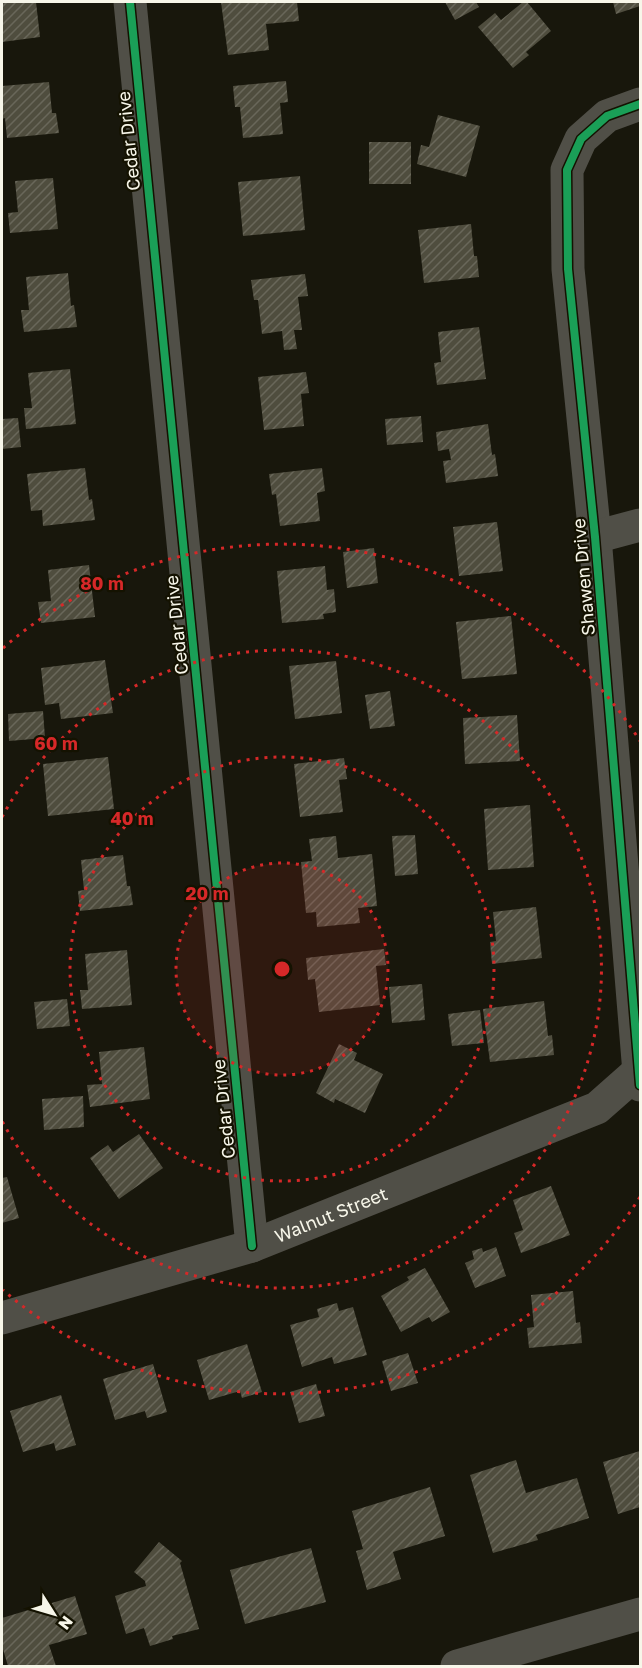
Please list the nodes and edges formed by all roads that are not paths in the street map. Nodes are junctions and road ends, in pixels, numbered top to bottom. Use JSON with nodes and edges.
{"nodes":[{"id":1,"x":130,"y":2,"type":"edge"},
{"id":2,"x":640,"y":104,"type":"edge"},
{"id":3,"x":640,"y":525,"type":"edge"},
{"id":4,"x":595,"y":537,"type":"junction"},
{"id":5,"x":640,"y":1075,"type":"edge"},
{"id":6,"x":252,"y":1246,"type":"junction"},
{"id":7,"x":2,"y":1318,"type":"edge"},
{"id":8,"x":640,"y":1614,"type":"edge"},
{"id":9,"x":458,"y":1666,"type":"edge"}],
"edges":[{"from":1,"to":6,"type":"street","name":"Cedar Drive"},
{"from":2,"to":4,"type":"street","name":"Shawen Drive"},
{"from":3,"to":4,"type":"street"},
{"from":4,"to":5,"type":"street","name":"Shawen Drive"},
{"from":5,"to":6,"type":"street","name":"Walnut Street"},
{"from":6,"to":7,"type":"street","name":"Walnut Street"},
{"from":8,"to":9,"type":"street"}]}
